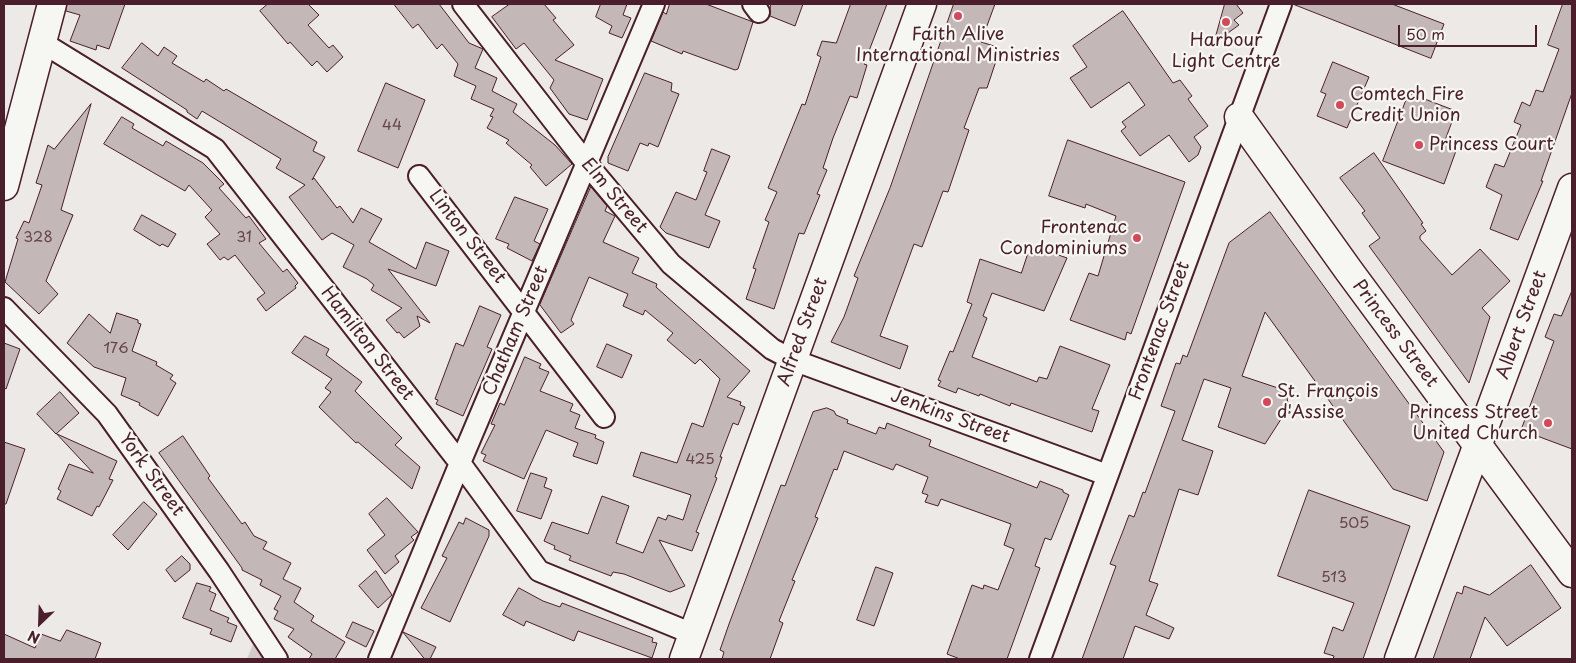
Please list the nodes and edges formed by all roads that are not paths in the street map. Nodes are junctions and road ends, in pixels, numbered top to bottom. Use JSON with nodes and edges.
{"nodes":[{"id":1,"x":52,"y":4,"type":"edge"},
{"id":2,"x":463,"y":4,"type":"edge"},
{"id":3,"x":654,"y":4,"type":"edge"},
{"id":4,"x":922,"y":4,"type":"edge"},
{"id":5,"x":1281,"y":4,"type":"edge"},
{"id":6,"x":42,"y":43,"type":"junction"},
{"id":7,"x":1239,"y":117,"type":"junction"},
{"id":8,"x":587,"y":164,"type":"junction"},
{"id":9,"x":419,"y":176,"type":"dead end"},
{"id":10,"x":4,"y":186,"type":"edge"},
{"id":11,"x":1572,"y":188,"type":"edge"},
{"id":12,"x":4,"y":308,"type":"edge"},
{"id":13,"x":524,"y":311,"type":"junction"},
{"id":14,"x":793,"y":360,"type":"junction"},
{"id":15,"x":604,"y":417,"type":"dead end"},
{"id":16,"x":1478,"y":444,"type":"junction"},
{"id":17,"x":460,"y":462,"type":"junction"},
{"id":18,"x":1107,"y":475,"type":"junction"},
{"id":19,"x":1572,"y":573,"type":"edge"},
{"id":20,"x":693,"y":634,"type":"junction"},
{"id":21,"x":277,"y":659,"type":"edge"},
{"id":22,"x":379,"y":659,"type":"edge"},
{"id":23,"x":684,"y":659,"type":"edge"},
{"id":24,"x":1040,"y":659,"type":"edge"},
{"id":25,"x":1399,"y":659,"type":"edge"}],
"edges":[{"from":1,"to":6,"type":"street"},
{"from":2,"to":8,"type":"street","name":"Elm Street"},
{"from":3,"to":8,"type":"street","name":"Chatham Street"},
{"from":4,"to":14,"type":"street","name":"Alfred Street"},
{"from":5,"to":7,"type":"street","name":"Frontenac Street"},
{"from":6,"to":10,"type":"street"},
{"from":6,"to":17,"type":"street","name":"Hamilton Street"},
{"from":7,"to":16,"type":"street","name":"Princess Street"},
{"from":7,"to":18,"type":"street","name":"Frontenac Street"},
{"from":8,"to":13,"type":"street","name":"Chatham Street"},
{"from":8,"to":14,"type":"street","name":"Elm Street"},
{"from":9,"to":13,"type":"street","name":"Linton Street"},
{"from":11,"to":16,"type":"street","name":"Albert Street"},
{"from":12,"to":21,"type":"street","name":"York Street"},
{"from":13,"to":15,"type":"street","name":"Linton Street"},
{"from":13,"to":17,"type":"street","name":"Chatham Street"},
{"from":14,"to":18,"type":"street","name":"Jenkins Street"},
{"from":14,"to":20,"type":"street","name":"Alfred Street"},
{"from":16,"to":19,"type":"street","name":"Princess Street"},
{"from":16,"to":25,"type":"street","name":"Albert Street"},
{"from":17,"to":20,"type":"street","name":"Hamilton Street"},
{"from":17,"to":22,"type":"street","name":"Chatham Street"},
{"from":18,"to":24,"type":"street","name":"Frontenac Street"},
{"from":20,"to":23,"type":"street","name":"Alfred Street"}]}
